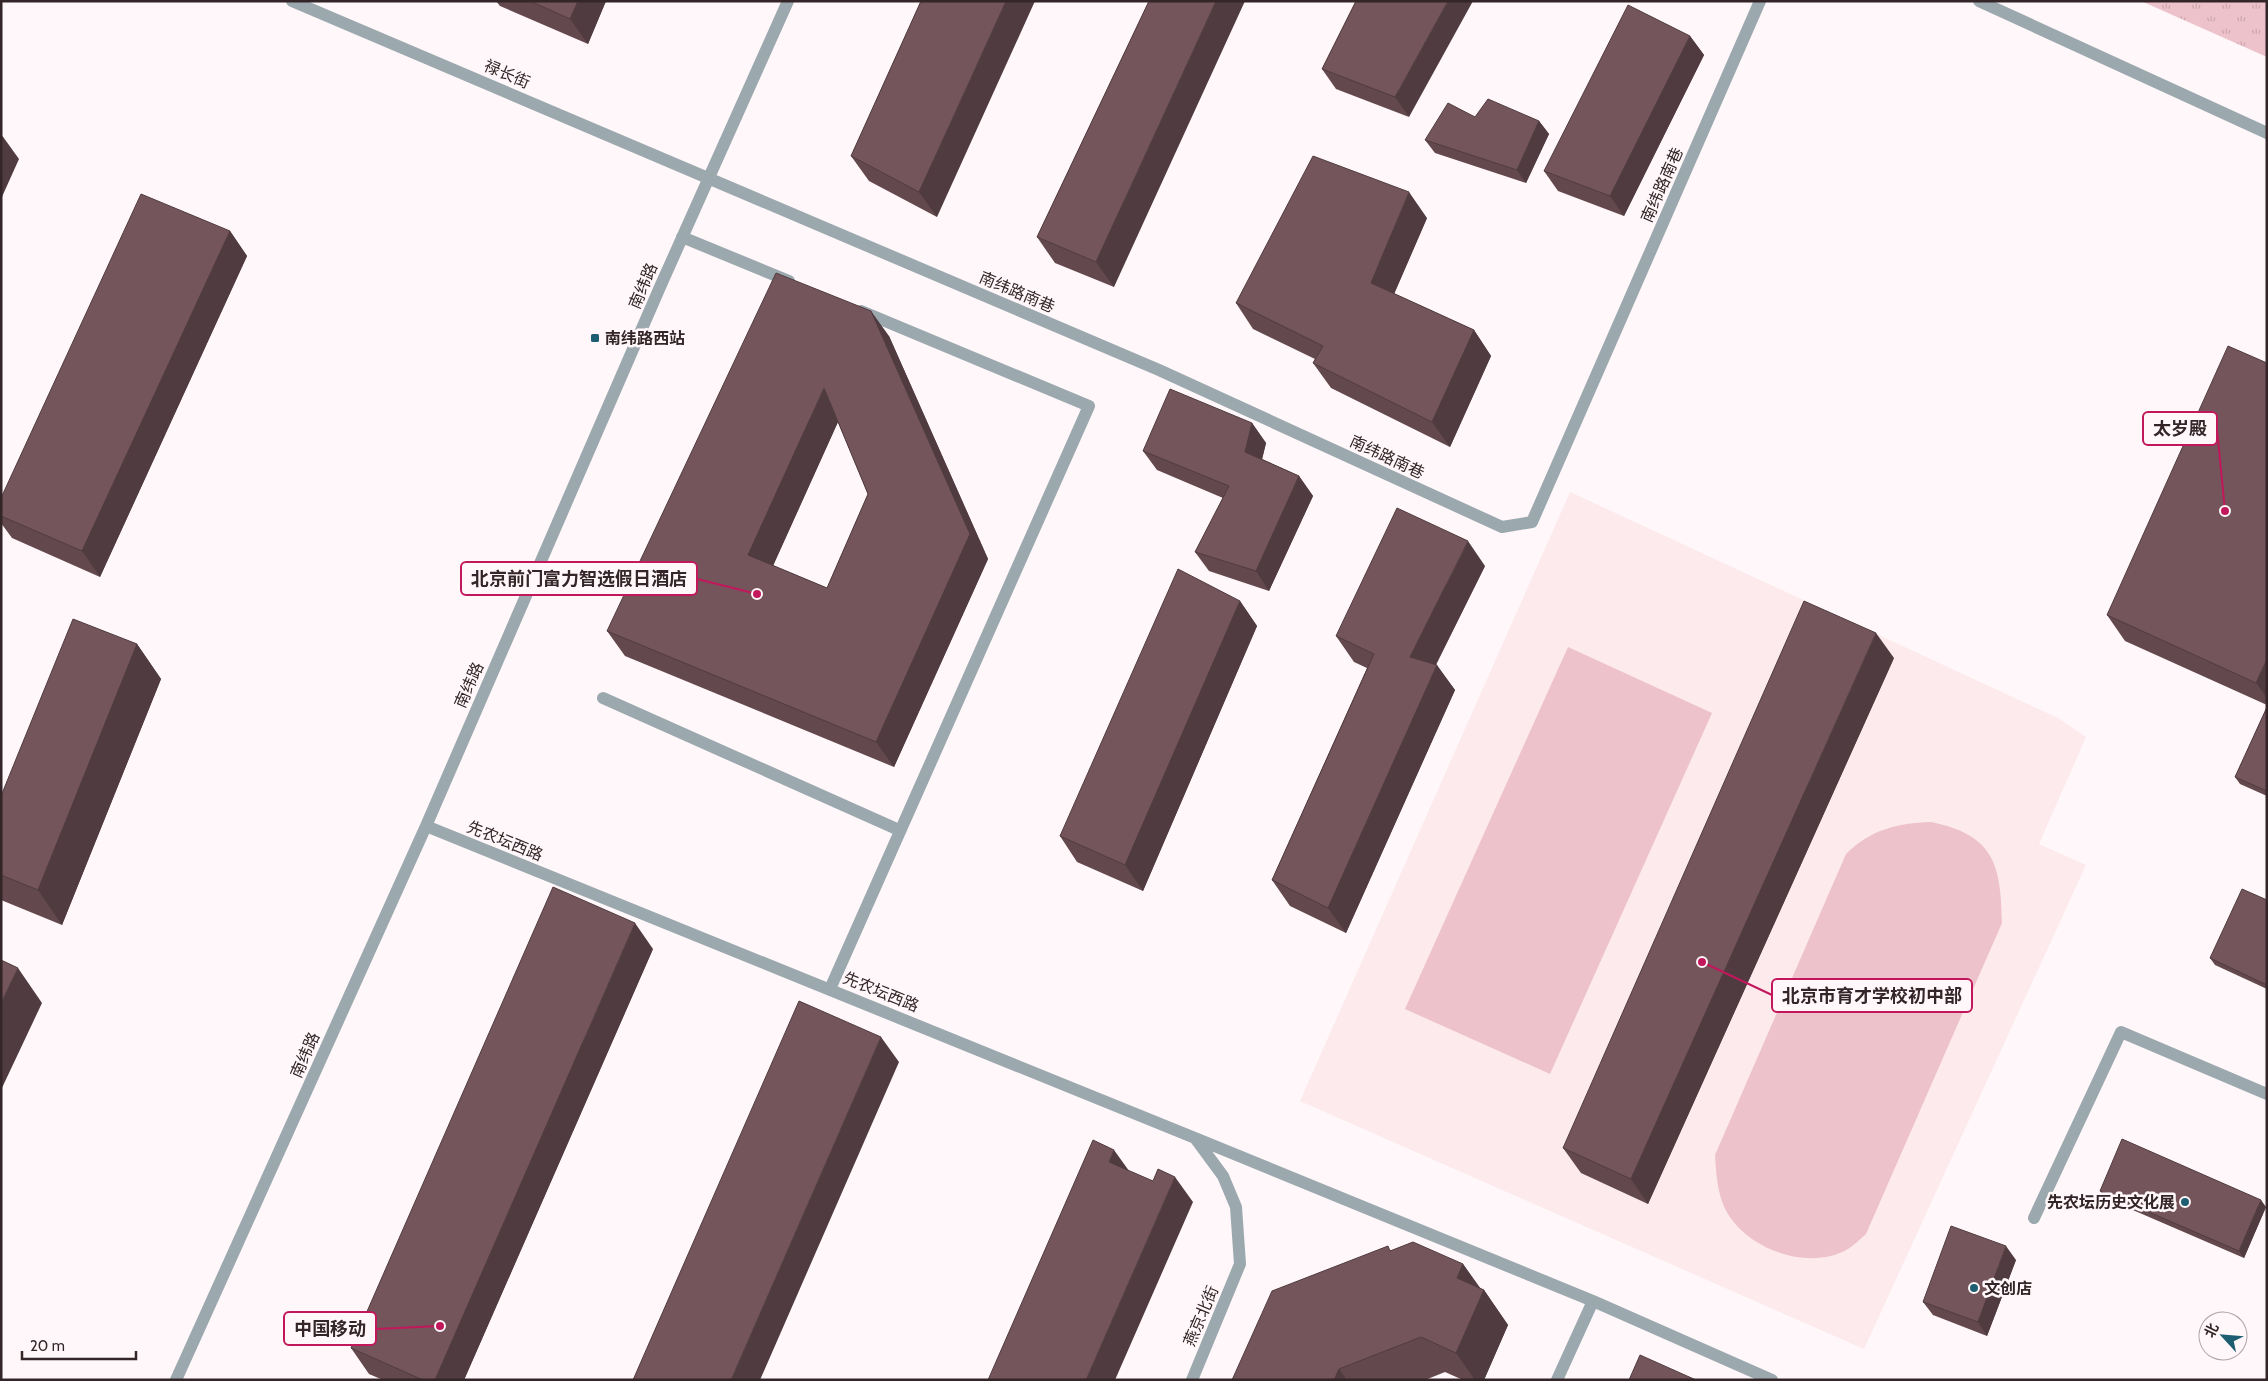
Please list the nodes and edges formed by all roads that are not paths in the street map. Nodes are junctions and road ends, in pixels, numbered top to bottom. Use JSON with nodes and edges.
{"nodes":[{"id":1,"x":292,"y":1,"type":"edge"},
{"id":2,"x":788,"y":1,"type":"edge"},
{"id":3,"x":1760,"y":1,"type":"edge"},
{"id":4,"x":1979,"y":1,"type":"edge"},
{"id":5,"x":2267,"y":133,"type":"edge"},
{"id":6,"x":709,"y":178,"type":"junction"},
{"id":7,"x":682,"y":237,"type":"junction"},
{"id":8,"x":800,"y":286,"type":"edge"},
{"id":9,"x":845,"y":304,"type":"edge"},
{"id":10,"x":603,"y":698,"type":"dead end"},
{"id":11,"x":426,"y":826,"type":"junction"},
{"id":12,"x":899,"y":830,"type":"junction"},
{"id":13,"x":830,"y":989,"type":"junction"},
{"id":14,"x":2267,"y":1094,"type":"edge"},
{"id":15,"x":1195,"y":1138,"type":"junction"},
{"id":16,"x":2034,"y":1218,"type":"dead end"},
{"id":17,"x":1593,"y":1301,"type":"junction"},
{"id":18,"x":176,"y":1380,"type":"edge"},
{"id":19,"x":1192,"y":1380,"type":"edge"},
{"id":20,"x":1557,"y":1380,"type":"edge"},
{"id":21,"x":1772,"y":1380,"type":"edge"}],
"edges":[{"from":1,"to":6,"type":"street","name":"禄长街"},
{"from":2,"to":6,"type":"street","name":"南纬路"},
{"from":3,"to":6,"type":"street","name":"南纬路南巷"},
{"from":4,"to":5,"type":"street"},
{"from":6,"to":7,"type":"street","name":"南纬路"},
{"from":7,"to":8,"type":"street"},
{"from":7,"to":11,"type":"street","name":"南纬路"},
{"from":9,"to":12,"type":"street"},
{"from":10,"to":12,"type":"street"},
{"from":11,"to":13,"type":"street","name":"先农坛西路"},
{"from":11,"to":18,"type":"street","name":"南纬路"},
{"from":12,"to":13,"type":"street"},
{"from":13,"to":15,"type":"street","name":"先农坛西路"},
{"from":14,"to":16,"type":"street"},
{"from":15,"to":17,"type":"street","name":"先农坛西路"},
{"from":15,"to":19,"type":"street","name":"燕京北街"},
{"from":17,"to":20,"type":"street"},
{"from":17,"to":21,"type":"street","name":"先农坛西路"}]}
